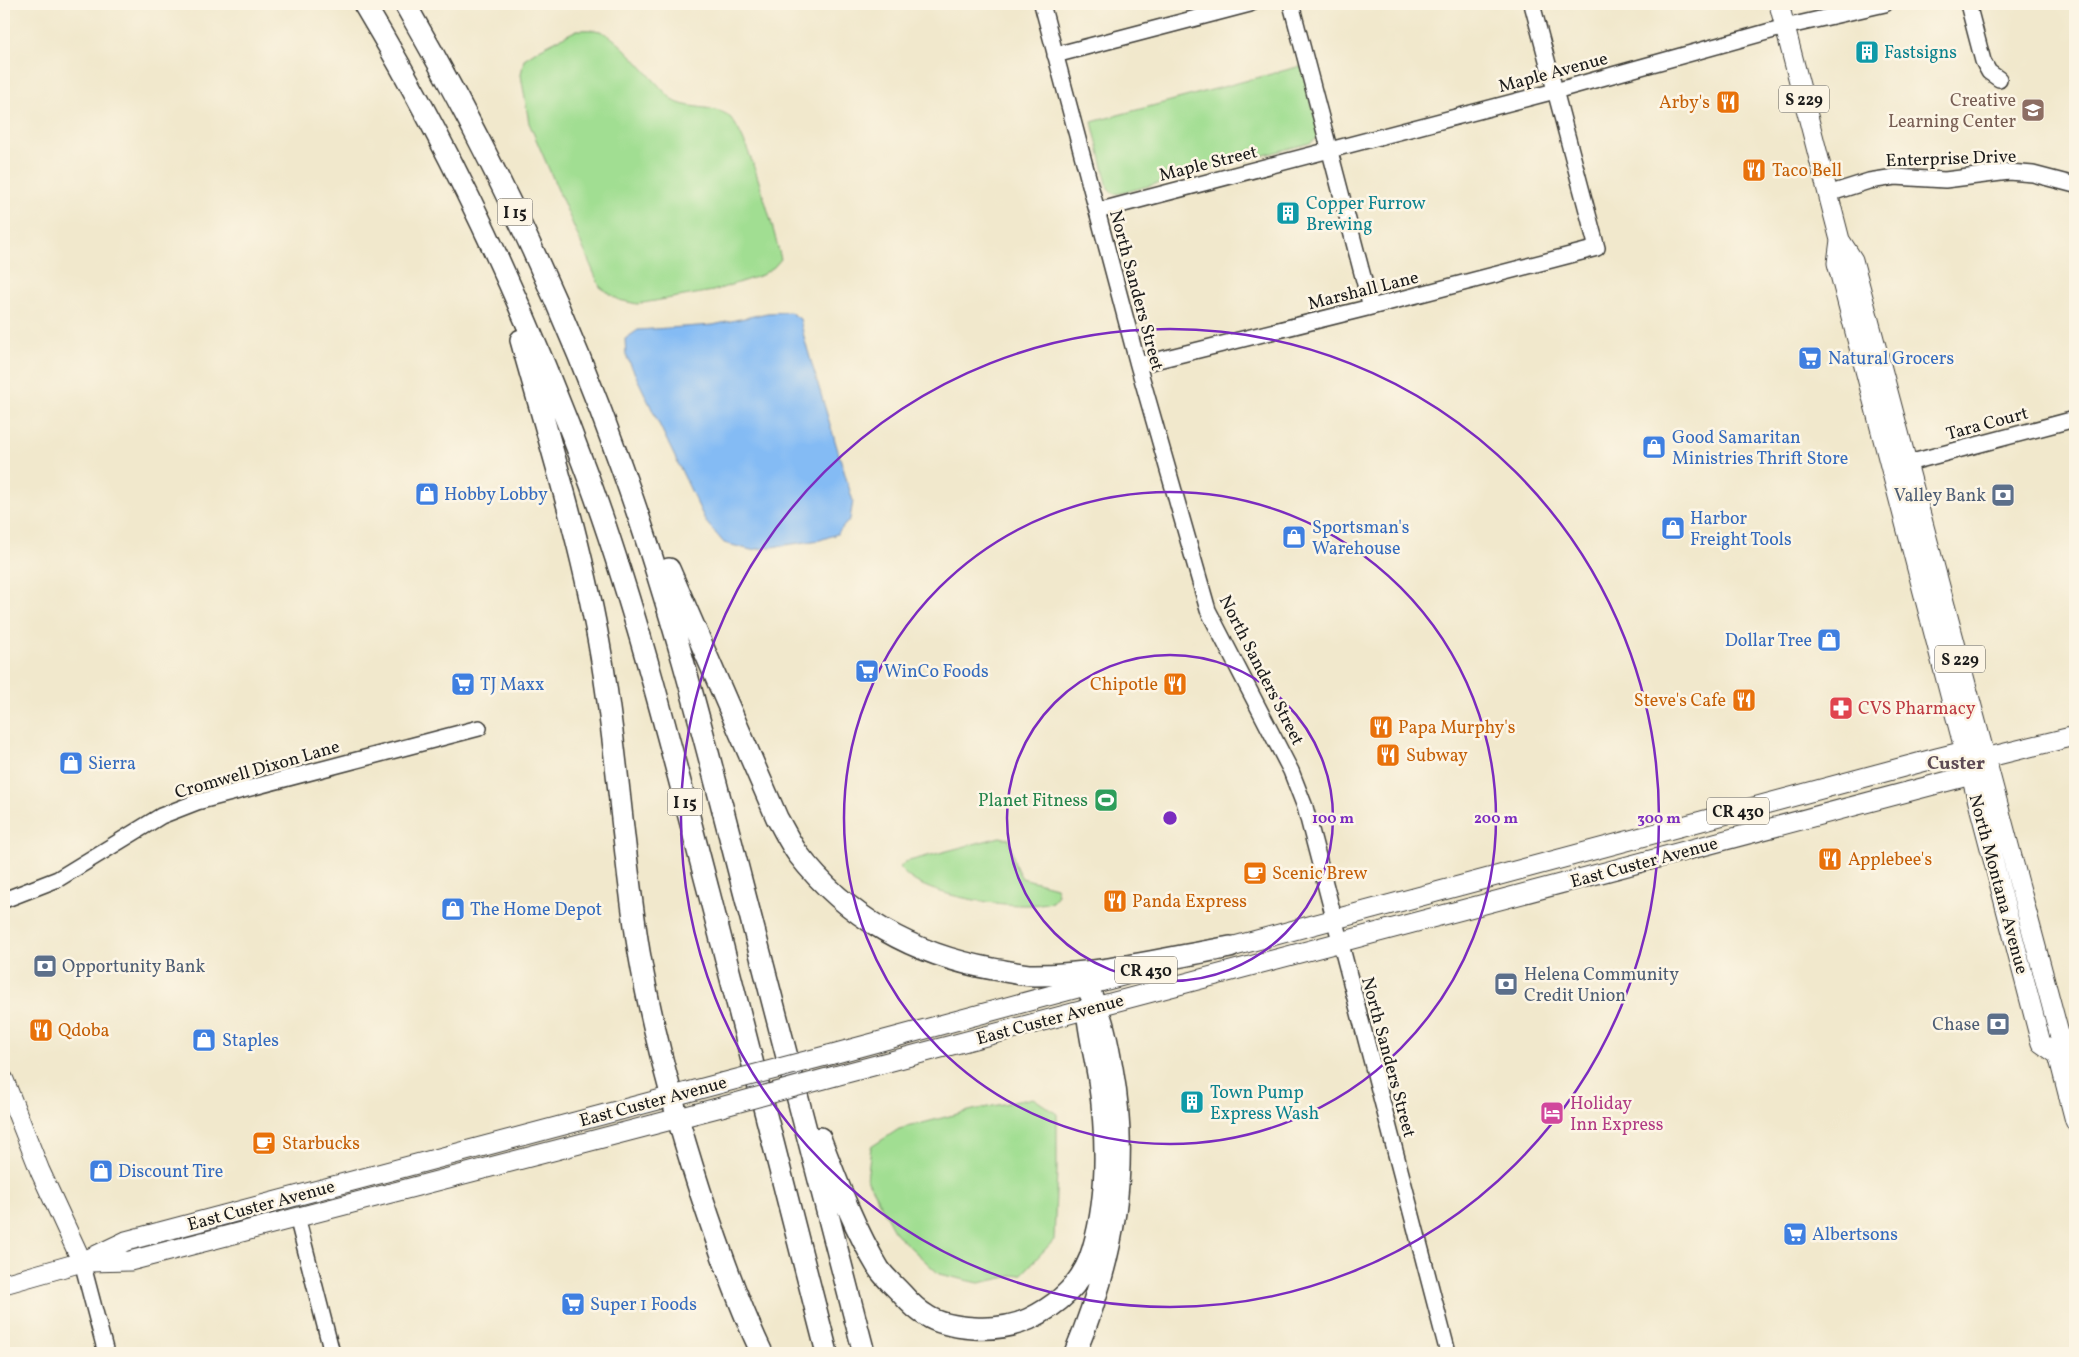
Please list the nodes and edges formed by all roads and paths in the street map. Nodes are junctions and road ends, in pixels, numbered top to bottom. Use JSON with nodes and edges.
{"nodes":[{"id":1,"x":364,"y":4,"type":"edge"},
{"id":2,"x":407,"y":4,"type":"edge"},
{"id":3,"x":1042,"y":4,"type":"edge"},
{"id":4,"x":1250,"y":4,"type":"edge"},
{"id":5,"x":1291,"y":4,"type":"edge"},
{"id":6,"x":1532,"y":4,"type":"edge"},
{"id":7,"x":1779,"y":4,"type":"edge"},
{"id":8,"x":1885,"y":4,"type":"edge"},
{"id":9,"x":1968,"y":4,"type":"edge"},
{"id":10,"x":1785,"y":27,"type":"junction"},
{"id":11,"x":1055,"y":55,"type":"junction"},
{"id":12,"x":1999,"y":80,"type":"dead end"},
{"id":13,"x":1555,"y":91,"type":"junction"},
{"id":14,"x":1330,"y":151,"type":"junction"},
{"id":15,"x":2075,"y":185,"type":"edge"},
{"id":16,"x":1828,"y":194,"type":"junction"},
{"id":17,"x":1097,"y":211,"type":"junction"},
{"id":18,"x":1840,"y":240,"type":"junction"},
{"id":19,"x":500,"y":265,"type":"junction"},
{"id":20,"x":1371,"y":307,"type":"junction"},
{"id":21,"x":1138,"y":365,"type":"junction"},
{"id":22,"x":2075,"y":419,"type":"edge"},
{"id":23,"x":608,"y":428,"type":"junction"},
{"id":24,"x":1908,"y":463,"type":"junction"},
{"id":25,"x":479,"y":728,"type":"dead end"},
{"id":26,"x":2075,"y":736,"type":"edge"},
{"id":27,"x":1965,"y":751,"type":"junction"},
{"id":28,"x":1985,"y":758,"type":"junction"},
{"id":29,"x":1971,"y":775,"type":"junction"},
{"id":30,"x":4,"y":900,"type":"edge"},
{"id":31,"x":1333,"y":919,"type":"junction"},
{"id":32,"x":1340,"y":943,"type":"junction"},
{"id":33,"x":1230,"y":947,"type":"junction"},
{"id":34,"x":1086,"y":986,"type":"junction"},
{"id":35,"x":773,"y":1001,"type":"junction"},
{"id":36,"x":1092,"y":1007,"type":"junction"},
{"id":37,"x":2067,"y":1053,"type":"edge"},
{"id":38,"x":4,"y":1080,"type":"edge"},
{"id":39,"x":671,"y":1096,"type":"junction"},
{"id":40,"x":678,"y":1119,"type":"junction"},
{"id":41,"x":2075,"y":1121,"type":"edge"},
{"id":42,"x":297,"y":1217,"type":"junction"},
{"id":43,"x":82,"y":1262,"type":"junction"},
{"id":44,"x":4,"y":1284,"type":"edge"},
{"id":45,"x":106,"y":1353,"type":"edge"},
{"id":46,"x":332,"y":1353,"type":"edge"},
{"id":47,"x":762,"y":1353,"type":"edge"},
{"id":48,"x":827,"y":1353,"type":"edge"},
{"id":49,"x":864,"y":1353,"type":"edge"},
{"id":50,"x":1075,"y":1353,"type":"edge"},
{"id":51,"x":1448,"y":1353,"type":"edge"}],
"edges":[{"from":1,"to":19,"type":"highway","number":"I 15"},
{"from":2,"to":23,"type":"highway","number":"I 15"},
{"from":3,"to":11,"type":"street","name":"North Sanders Street"},
{"from":4,"to":11,"type":"street"},
{"from":5,"to":14,"type":"street"},
{"from":6,"to":13,"type":"street"},
{"from":7,"to":10,"type":"main road","name":"North Montana Avenue","number":"S 229"},
{"from":8,"to":10,"type":"street"},
{"from":9,"to":12,"type":"street"},
{"from":10,"to":13,"type":"street","name":"Maple Avenue"},
{"from":10,"to":16,"type":"main road","name":"North Montana Avenue","number":"S 229"},
{"from":11,"to":17,"type":"street","name":"North Sanders Street"},
{"from":13,"to":14,"type":"street","name":"Maple Avenue"},
{"from":13,"to":20,"type":"street","name":"Marshall Lane"},
{"from":14,"to":17,"type":"street","name":"Maple Street"},
{"from":14,"to":20,"type":"street"},
{"from":15,"to":16,"type":"street","name":"Enterprise Drive"},
{"from":16,"to":18,"type":"main road","name":"North Montana Avenue","number":"S 229"},
{"from":17,"to":21,"type":"street","name":"North Sanders Street"},
{"from":18,"to":24,"type":"main road","name":"North Montana Avenue","number":"S 229"},
{"from":18,"to":27,"type":"main road","name":"North Montana Avenue","number":"S 229"},
{"from":19,"to":39,"type":"highway"},
{"from":19,"to":48,"type":"highway","number":"I 15"},
{"from":20,"to":21,"type":"street","name":"Marshall Lane"},
{"from":21,"to":31,"type":"street","name":"North Sanders Street"},
{"from":22,"to":24,"type":"street","name":"Tara Court"},
{"from":23,"to":33,"type":"highway"},
{"from":23,"to":35,"type":"highway","number":"I 15"},
{"from":24,"to":28,"type":"main road","name":"North Montana Avenue","number":"S 229"},
{"from":25,"to":30,"type":"street","name":"Cromwell Dixon Lane"},
{"from":26,"to":28,"type":"main road"},
{"from":27,"to":28,"type":"main road"},
{"from":27,"to":29,"type":"main road","name":"North Montana Avenue","number":"S 229"},
{"from":27,"to":31,"type":"main road","name":"East Custer Avenue","number":"CR 430"},
{"from":28,"to":29,"type":"main road"},
{"from":28,"to":37,"type":"main road","name":"North Montana Avenue","number":"S 229"},
{"from":29,"to":32,"type":"main road","name":"East Custer Avenue","number":"CR 430"},
{"from":29,"to":37,"type":"main road","name":"North Montana Avenue","number":"S 229"},
{"from":31,"to":32,"type":"street","name":"North Sanders Street"},
{"from":31,"to":33,"type":"main road","name":"East Custer Avenue","number":"CR 430"},
{"from":32,"to":36,"type":"main road","name":"East Custer Avenue","number":"CR 430"},
{"from":32,"to":51,"type":"street","name":"North Sanders Street"},
{"from":33,"to":34,"type":"main road","name":"East Custer Avenue","number":"CR 430"},
{"from":34,"to":36,"type":"highway"},
{"from":34,"to":39,"type":"main road","name":"East Custer Avenue","number":"CR 430","bridge":true},
{"from":35,"to":36,"type":"highway"},
{"from":35,"to":49,"type":"highway","number":"I 15"},
{"from":36,"to":40,"type":"main road","name":"East Custer Avenue","number":"CR 430","bridge":true},
{"from":36,"to":50,"type":"highway"},
{"from":37,"to":41,"type":"main road","name":"North Montana Avenue","number":"S 229"},
{"from":38,"to":43,"type":"main road"},
{"from":39,"to":40,"type":"highway"},
{"from":39,"to":43,"type":"main road","name":"East Custer Avenue","number":"CR 430"},
{"from":40,"to":42,"type":"main road","name":"East Custer Avenue","number":"CR 430"},
{"from":40,"to":47,"type":"highway"},
{"from":42,"to":43,"type":"main road","name":"East Custer Avenue","number":"CR 430"},
{"from":42,"to":46,"type":"street"},
{"from":43,"to":44,"type":"main road","name":"East Custer Avenue","number":"CR 430"},
{"from":43,"to":45,"type":"street"}]}
